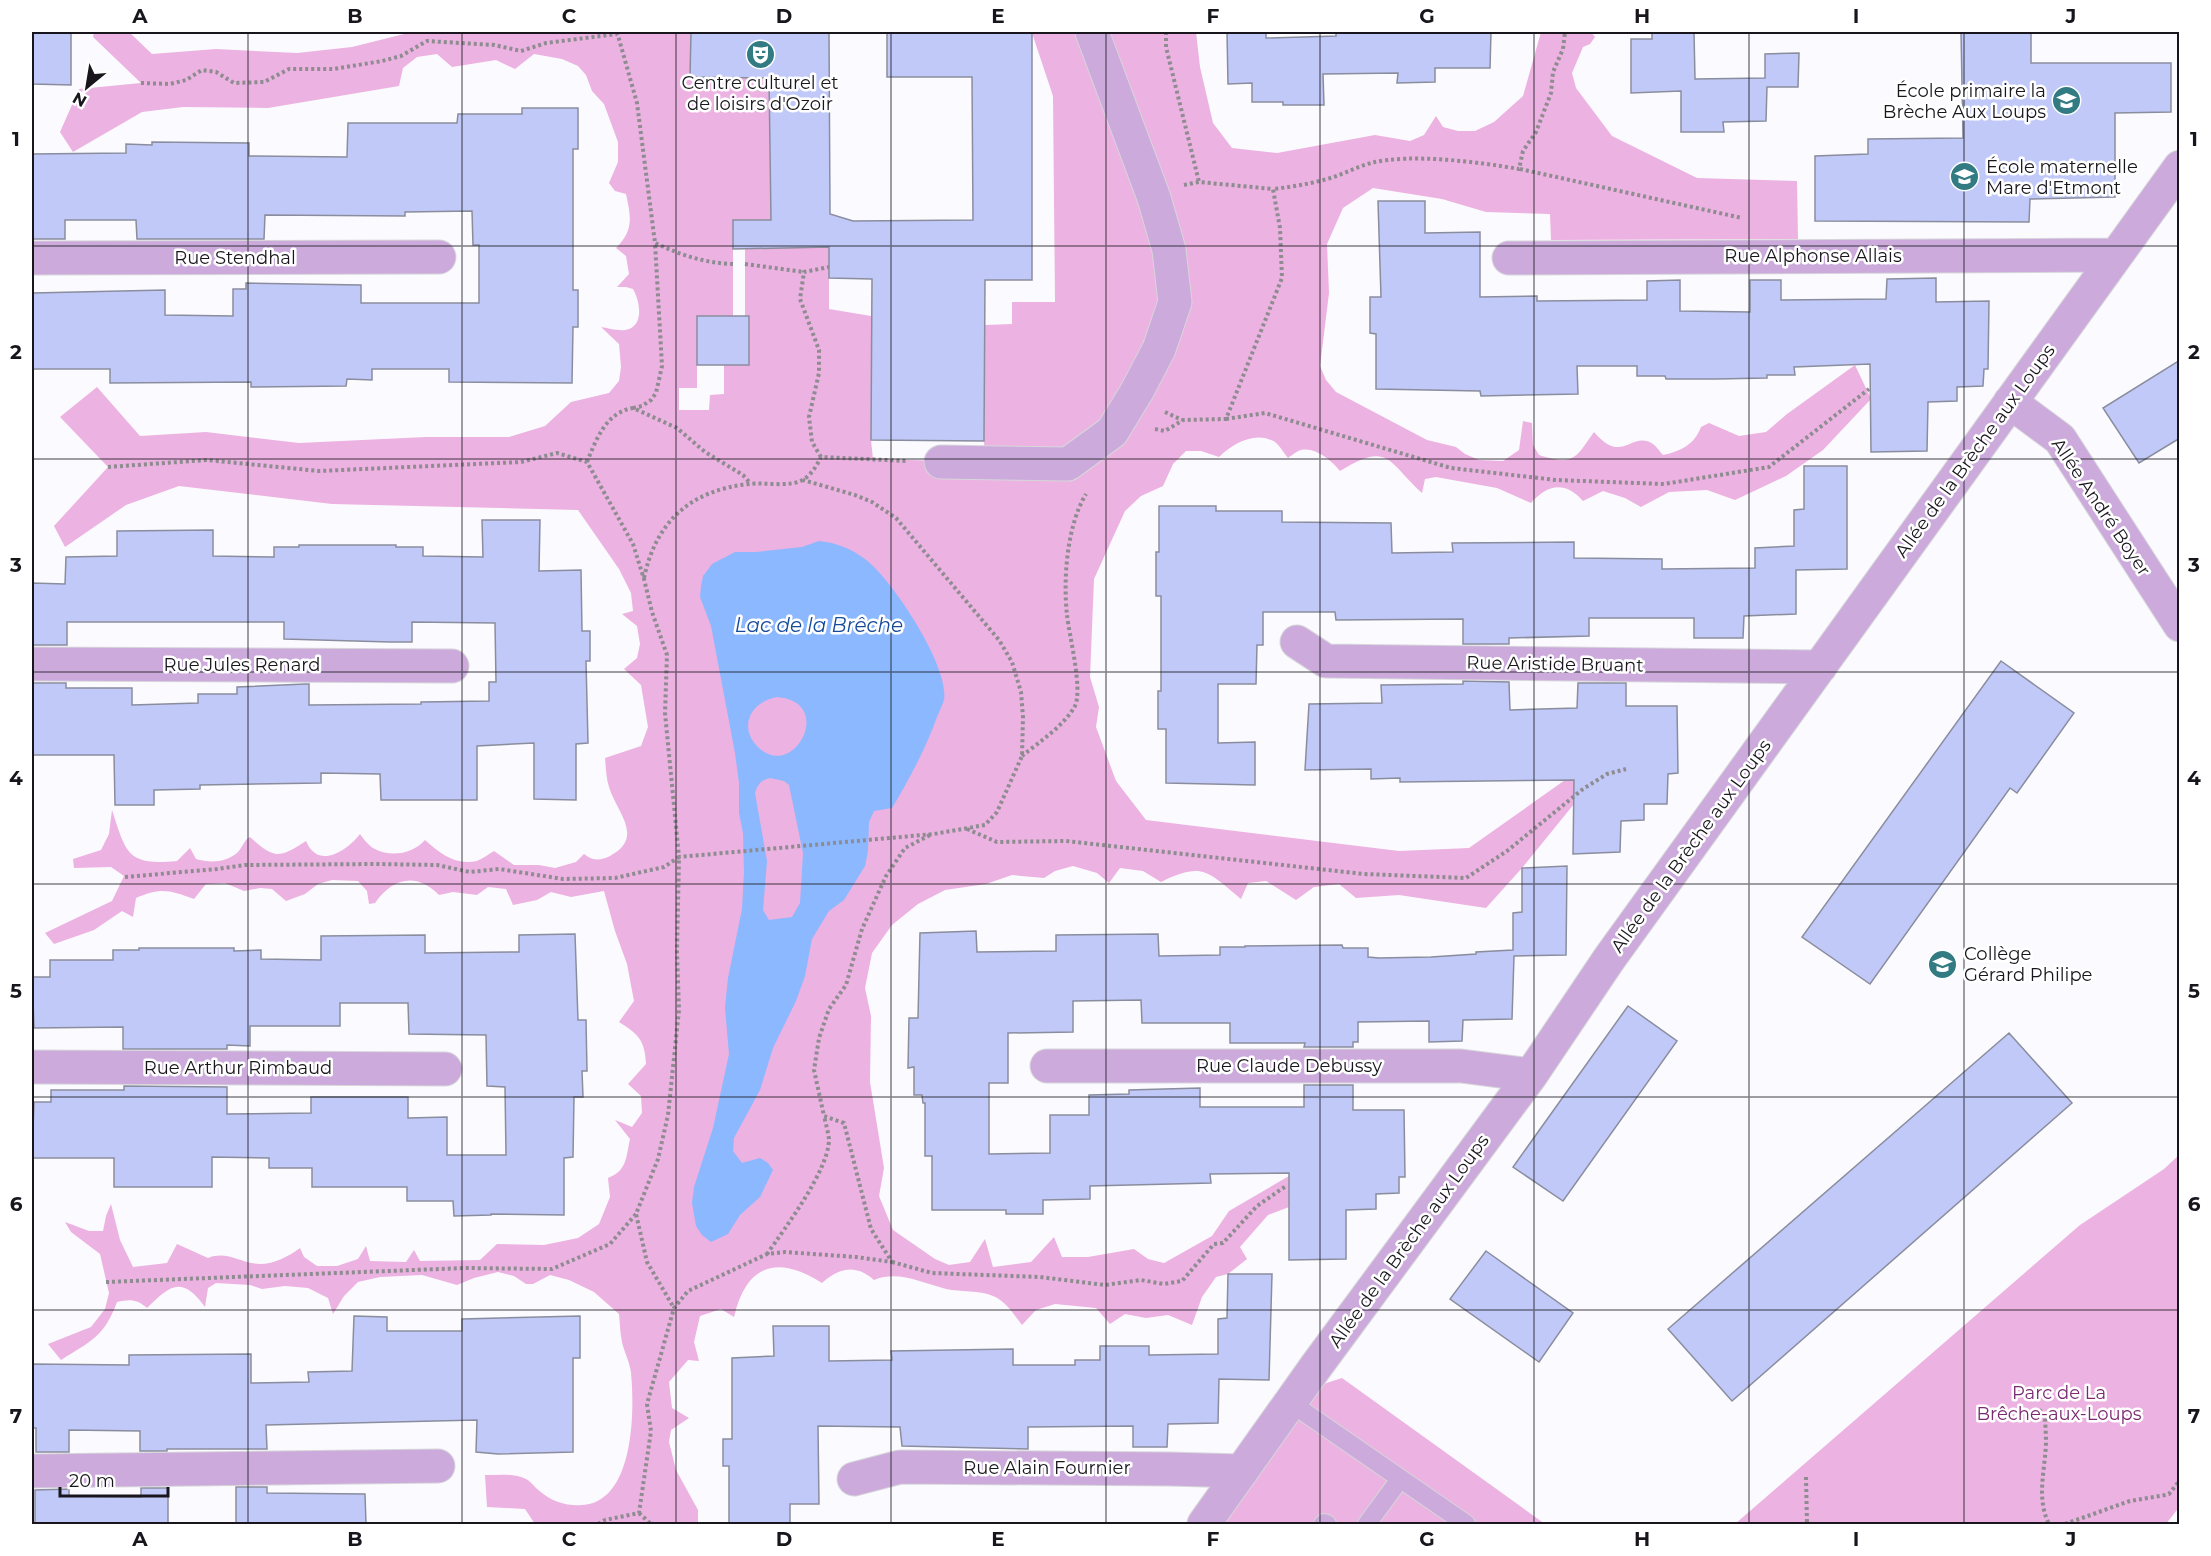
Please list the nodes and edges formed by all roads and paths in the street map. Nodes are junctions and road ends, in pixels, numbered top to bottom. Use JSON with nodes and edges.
{"nodes":[{"id":1,"x":1092,"y":32,"type":"edge"},
{"id":2,"x":1166,"y":32,"type":"edge"},
{"id":3,"x":1565,"y":32,"type":"edge"},
{"id":4,"x":617,"y":33,"type":"edge"},
{"id":5,"x":141,"y":83,"type":"dead end"},
{"id":6,"x":2180,"y":167,"type":"edge"},
{"id":7,"x":1519,"y":169,"type":"junction"},
{"id":8,"x":1199,"y":182,"type":"junction"},
{"id":9,"x":1272,"y":189,"type":"junction"},
{"id":10,"x":1154,"y":198,"type":"junction"},
{"id":11,"x":1742,"y":218,"type":"dead end"},
{"id":12,"x":655,"y":243,"type":"junction"},
{"id":13,"x":2116,"y":255,"type":"junction"},
{"id":14,"x":439,"y":257,"type":"dead end"},
{"id":15,"x":32,"y":258,"type":"edge"},
{"id":16,"x":1509,"y":258,"type":"dead end"},
{"id":17,"x":734,"y":264,"type":"dead end"},
{"id":18,"x":745,"y":264,"type":"dead end"},
{"id":19,"x":830,"y":267,"type":"dead end"},
{"id":20,"x":804,"y":272,"type":"junction"},
{"id":21,"x":1869,"y":389,"type":"dead end"},
{"id":22,"x":2010,"y":402,"type":"junction"},
{"id":23,"x":633,"y":408,"type":"junction"},
{"id":24,"x":1226,"y":418,"type":"junction"},
{"id":25,"x":1145,"y":428,"type":"dead end"},
{"id":26,"x":822,"y":458,"type":"junction"},
{"id":27,"x":587,"y":462,"type":"junction"},
{"id":28,"x":941,"y":462,"type":"joint"},
{"id":29,"x":108,"y":467,"type":"dead end"},
{"id":30,"x":803,"y":480,"type":"junction"},
{"id":31,"x":750,"y":483,"type":"junction"},
{"id":32,"x":1088,"y":491,"type":"dead end"},
{"id":33,"x":644,"y":579,"type":"junction"},
{"id":34,"x":2180,"y":625,"type":"edge"},
{"id":35,"x":1297,"y":642,"type":"dead end"},
{"id":36,"x":32,"y":664,"type":"edge"},
{"id":37,"x":452,"y":666,"type":"dead end"},
{"id":38,"x":1820,"y":667,"type":"junction"},
{"id":39,"x":1022,"y":756,"type":"junction"},
{"id":40,"x":1626,"y":769,"type":"dead end"},
{"id":41,"x":967,"y":829,"type":"junction"},
{"id":42,"x":934,"y":834,"type":"junction"},
{"id":43,"x":679,"y":857,"type":"junction"},
{"id":44,"x":125,"y":876,"type":"dead end"},
{"id":45,"x":1047,"y":1066,"type":"dead end"},
{"id":46,"x":32,"y":1067,"type":"edge"},
{"id":47,"x":445,"y":1069,"type":"dead end"},
{"id":48,"x":1531,"y":1075,"type":"junction"},
{"id":49,"x":824,"y":1116,"type":"junction"},
{"id":50,"x":1286,"y":1186,"type":"dead end"},
{"id":51,"x":636,"y":1214,"type":"junction"},
{"id":52,"x":767,"y":1254,"type":"junction"},
{"id":53,"x":892,"y":1262,"type":"junction"},
{"id":54,"x":106,"y":1282,"type":"dead end"},
{"id":55,"x":674,"y":1308,"type":"junction"},
{"id":56,"x":1291,"y":1403,"type":"junction"},
{"id":57,"x":2039,"y":1410,"type":"dead end"},
{"id":58,"x":438,"y":1466,"type":"dead end"},
{"id":59,"x":32,"y":1471,"type":"edge"},
{"id":60,"x":1242,"y":1471,"type":"junction"},
{"id":61,"x":1806,"y":1477,"type":"dead end"},
{"id":62,"x":854,"y":1479,"type":"dead end"},
{"id":63,"x":1401,"y":1479,"type":"junction"},
{"id":64,"x":2180,"y":1480,"type":"edge"},
{"id":65,"x":639,"y":1513,"type":"junction"},
{"id":66,"x":598,"y":1524,"type":"edge"},
{"id":67,"x":651,"y":1524,"type":"edge"},
{"id":68,"x":1204,"y":1524,"type":"edge"},
{"id":69,"x":1367,"y":1524,"type":"edge"},
{"id":70,"x":1466,"y":1524,"type":"edge"},
{"id":71,"x":1807,"y":1524,"type":"edge"},
{"id":72,"x":2049,"y":1524,"type":"edge"},
{"id":73,"x":2065,"y":1524,"type":"edge"}],
"edges":[{"from":1,"to":10,"type":"street"},
{"from":2,"to":8,"type":"path"},
{"from":3,"to":7,"type":"path"},
{"from":4,"to":5,"type":"path"},
{"from":4,"to":12,"type":"path"},
{"from":6,"to":13,"type":"street","name":"Allée de la Brèche aux Loups"},
{"from":7,"to":9,"type":"path"},
{"from":7,"to":11,"type":"path"},
{"from":8,"to":9,"type":"path"},
{"from":8,"to":10,"type":"path"},
{"from":9,"to":24,"type":"path"},
{"from":10,"to":28,"type":"street"},
{"from":12,"to":17,"type":"path"},
{"from":12,"to":23,"type":"path"},
{"from":13,"to":16,"type":"street","name":"Rue Alphonse Allais"},
{"from":13,"to":22,"type":"street","name":"Allée de la Brèche aux Loups"},
{"from":14,"to":15,"type":"street","name":"Rue Stendhal"},
{"from":18,"to":20,"type":"path"},
{"from":19,"to":20,"type":"path"},
{"from":20,"to":26,"type":"path"},
{"from":21,"to":24,"type":"path"},
{"from":22,"to":34,"type":"street","name":"Allée André Boyer"},
{"from":22,"to":38,"type":"street","name":"Allée de la Brèche aux Loups"},
{"from":23,"to":27,"type":"path"},
{"from":23,"to":31,"type":"path"},
{"from":24,"to":25,"type":"path"},
{"from":26,"to":28,"type":"path"},
{"from":26,"to":30,"type":"path"},
{"from":27,"to":29,"type":"path"},
{"from":27,"to":33,"type":"path"},
{"from":30,"to":31,"type":"path"},
{"from":30,"to":39,"type":"path"},
{"from":31,"to":33,"type":"path"},
{"from":32,"to":39,"type":"path"},
{"from":33,"to":43,"type":"path"},
{"from":35,"to":38,"type":"street","name":"Rue Aristide Bruant"},
{"from":36,"to":37,"type":"street","name":"Rue Jules Renard"},
{"from":38,"to":48,"type":"street","name":"Allée de la Brèche aux Loups"},
{"from":39,"to":41,"type":"path"},
{"from":40,"to":41,"type":"path"},
{"from":41,"to":42,"type":"path"},
{"from":42,"to":43,"type":"path"},
{"from":42,"to":49,"type":"path"},
{"from":43,"to":44,"type":"path"},
{"from":43,"to":51,"type":"path"},
{"from":45,"to":48,"type":"street","name":"Rue Claude Debussy"},
{"from":46,"to":47,"type":"street","name":"Rue Arthur Rimbaud"},
{"from":48,"to":56,"type":"street","name":"Allée de la Brèche aux Loups"},
{"from":49,"to":52,"type":"path"},
{"from":49,"to":53,"type":"path"},
{"from":50,"to":53,"type":"path"},
{"from":51,"to":54,"type":"path"},
{"from":51,"to":55,"type":"path"},
{"from":52,"to":53,"type":"path"},
{"from":52,"to":55,"type":"path"},
{"from":55,"to":65,"type":"path"},
{"from":56,"to":60,"type":"street","name":"Allée de la Brèche aux Loups"},
{"from":56,"to":63,"type":"lane"},
{"from":57,"to":72,"type":"path"},
{"from":58,"to":59,"type":"street"},
{"from":60,"to":62,"type":"street","name":"Rue Alain Fournier"},
{"from":60,"to":68,"type":"street","name":"Allée de la Brèche aux Loups"},
{"from":61,"to":71,"type":"path"},
{"from":63,"to":69,"type":"lane"},
{"from":63,"to":70,"type":"lane"},
{"from":64,"to":73,"type":"path"},
{"from":65,"to":66,"type":"path"},
{"from":65,"to":67,"type":"path"}]}
